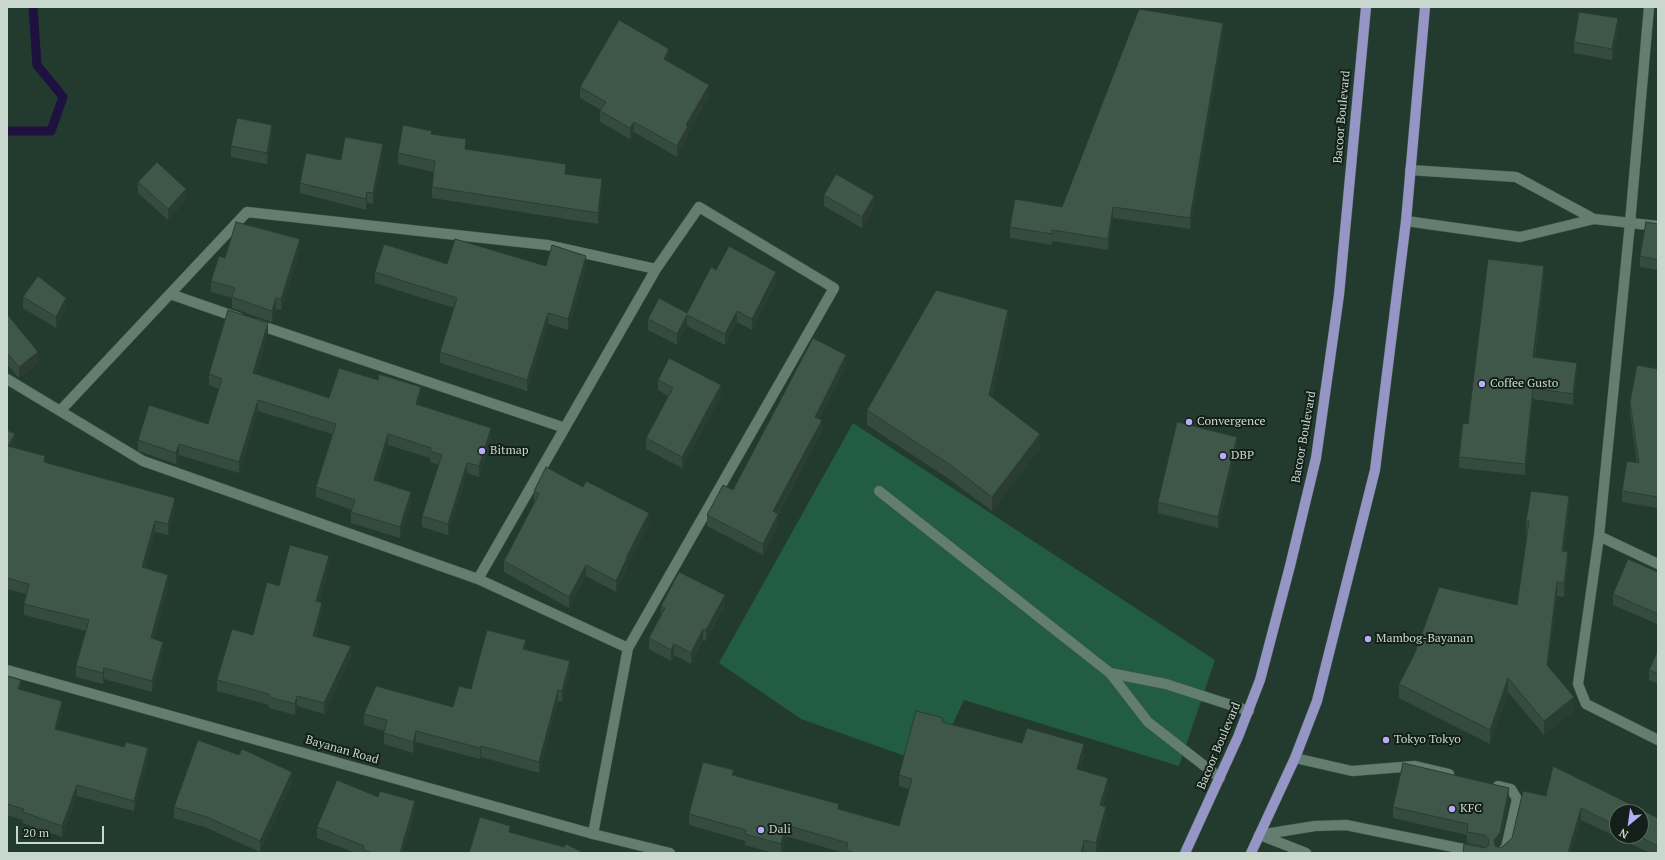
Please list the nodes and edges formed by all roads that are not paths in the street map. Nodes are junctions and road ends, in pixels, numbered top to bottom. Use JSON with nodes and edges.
{"nodes":[{"id":1,"x":1366,"y":7,"type":"edge"},
{"id":2,"x":1425,"y":7,"type":"edge"},
{"id":3,"x":1649,"y":7,"type":"edge"},
{"id":4,"x":1410,"y":170,"type":"junction"},
{"id":5,"x":1594,"y":218,"type":"junction"},
{"id":6,"x":1406,"y":221,"type":"junction"},
{"id":7,"x":1630,"y":223,"type":"junction"},
{"id":8,"x":1658,"y":226,"type":"edge"},
{"id":9,"x":656,"y":269,"type":"junction"},
{"id":10,"x":170,"y":294,"type":"junction"},
{"id":11,"x":7,"y":379,"type":"edge"},
{"id":12,"x":60,"y":412,"type":"junction"},
{"id":13,"x":565,"y":428,"type":"junction"},
{"id":14,"x":879,"y":491,"type":"dead end"},
{"id":15,"x":1599,"y":536,"type":"junction"},
{"id":16,"x":1658,"y":564,"type":"edge"},
{"id":17,"x":478,"y":579,"type":"junction"},
{"id":18,"x":628,"y":648,"type":"junction"},
{"id":19,"x":7,"y":670,"type":"edge"},
{"id":20,"x":1110,"y":673,"type":"junction"},
{"id":21,"x":1248,"y":711,"type":"junction"},
{"id":22,"x":1658,"y":740,"type":"edge"},
{"id":23,"x":1295,"y":758,"type":"junction"},
{"id":24,"x":1459,"y":776,"type":"edge"},
{"id":25,"x":1220,"y":778,"type":"junction"},
{"id":26,"x":1489,"y":784,"type":"edge"},
{"id":27,"x":593,"y":834,"type":"junction"},
{"id":28,"x":1259,"y":835,"type":"junction"},
{"id":29,"x":670,"y":853,"type":"edge"},
{"id":30,"x":1185,"y":853,"type":"edge"},
{"id":31,"x":1251,"y":853,"type":"edge"},
{"id":32,"x":1306,"y":853,"type":"edge"},
{"id":33,"x":1483,"y":853,"type":"edge"},
{"id":34,"x":1500,"y":853,"type":"edge"}],
"edges":[{"from":1,"to":21,"type":"main road","name":"Bacoor Boulevard"},
{"from":2,"to":4,"type":"main road"},
{"from":3,"to":7,"type":"street"},
{"from":4,"to":5,"type":"street"},
{"from":4,"to":6,"type":"main road"},
{"from":5,"to":6,"type":"street"},
{"from":5,"to":7,"type":"street"},
{"from":6,"to":23,"type":"main road"},
{"from":7,"to":8,"type":"street"},
{"from":7,"to":15,"type":"street"},
{"from":9,"to":10,"type":"street"},
{"from":9,"to":13,"type":"street"},
{"from":9,"to":18,"type":"street"},
{"from":10,"to":12,"type":"street"},
{"from":10,"to":13,"type":"street"},
{"from":11,"to":12,"type":"street"},
{"from":12,"to":17,"type":"street"},
{"from":13,"to":17,"type":"street"},
{"from":14,"to":20,"type":"street"},
{"from":15,"to":16,"type":"street"},
{"from":15,"to":22,"type":"street"},
{"from":17,"to":18,"type":"street"},
{"from":18,"to":27,"type":"street"},
{"from":19,"to":27,"type":"street","name":"Bayanan Road"},
{"from":20,"to":21,"type":"street"},
{"from":20,"to":25,"type":"street"},
{"from":21,"to":25,"type":"main road","name":"Bacoor Boulevard"},
{"from":23,"to":24,"type":"street"},
{"from":23,"to":28,"type":"main road"},
{"from":25,"to":30,"type":"main road","name":"Bacoor Boulevard"},
{"from":26,"to":34,"type":"street"},
{"from":27,"to":29,"type":"street","name":"Bayanan Road"},
{"from":28,"to":31,"type":"main road"},
{"from":28,"to":32,"type":"street"},
{"from":28,"to":33,"type":"street"}]}
